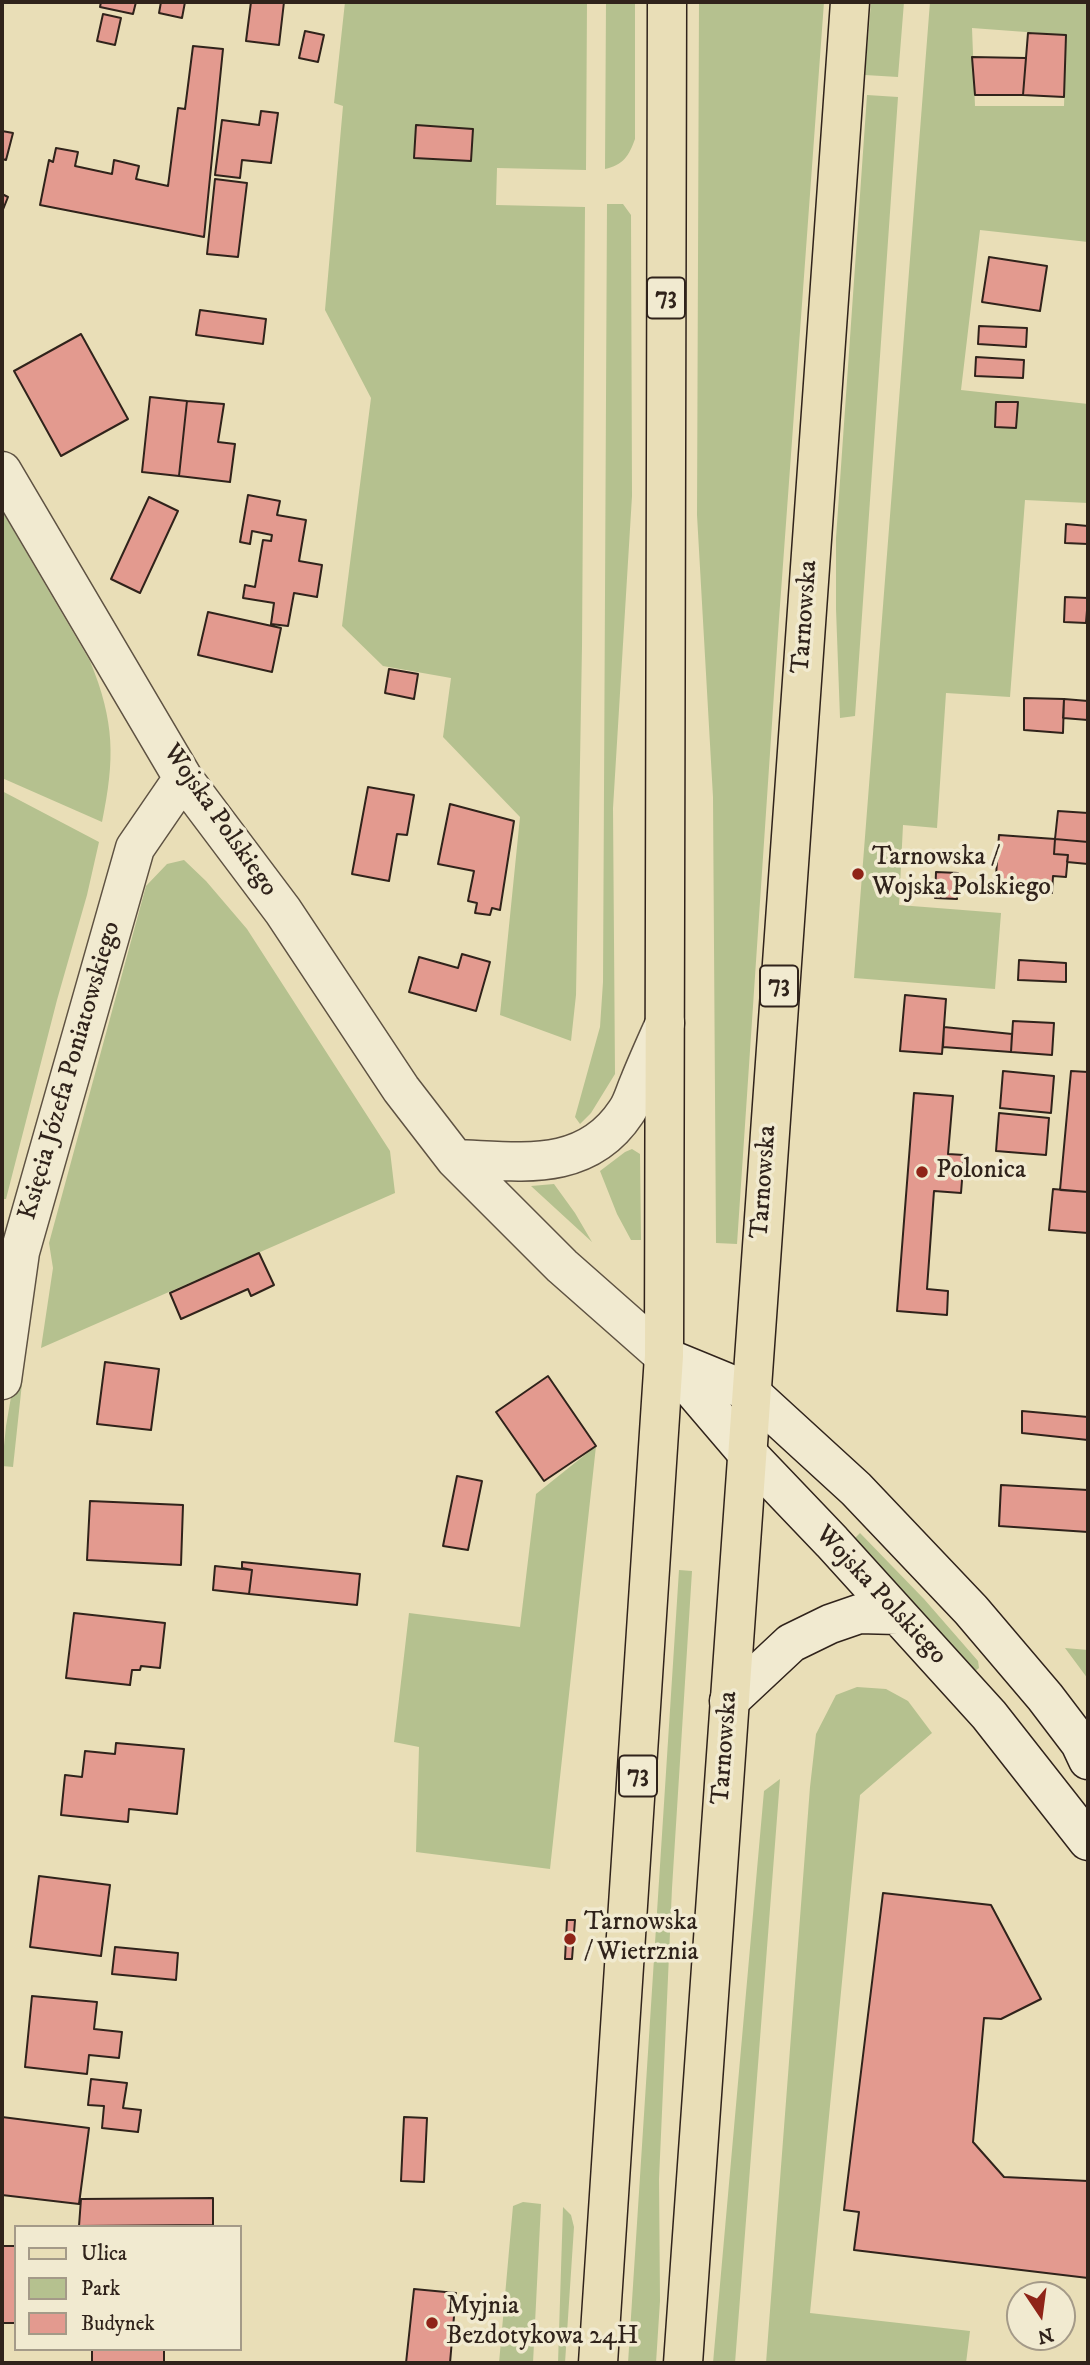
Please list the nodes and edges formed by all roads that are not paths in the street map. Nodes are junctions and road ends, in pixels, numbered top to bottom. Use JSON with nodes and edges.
{"nodes":[{"id":1,"x":667,"y":2,"type":"edge"},
{"id":2,"x":850,"y":2,"type":"edge"},
{"id":3,"x":2,"y":471,"type":"edge"},
{"id":4,"x":184,"y":778,"type":"junction"},
{"id":5,"x":665,"y":1023,"type":"junction"},
{"id":6,"x":454,"y":1159,"type":"junction"},
{"id":7,"x":664,"y":1356,"type":"junction"},
{"id":8,"x":2,"y":1380,"type":"edge"},
{"id":9,"x":750,"y":1392,"type":"junction"},
{"id":10,"x":746,"y":1452,"type":"junction"},
{"id":11,"x":898,"y":1615,"type":"junction"},
{"id":12,"x":729,"y":1701,"type":"junction"},
{"id":13,"x":1088,"y":1760,"type":"edge"},
{"id":14,"x":1088,"y":1841,"type":"edge"},
{"id":15,"x":598,"y":2363,"type":"edge"},
{"id":16,"x":683,"y":2363,"type":"edge"}],
"edges":[{"from":1,"to":5,"type":"main road","number":"73"},
{"from":2,"to":9,"type":"main road","name":"Tarnowska","number":"73"},
{"from":3,"to":4,"type":"street","name":"Wojska Polskiego"},
{"from":4,"to":6,"type":"street","name":"Wojska Polskiego"},
{"from":4,"to":8,"type":"street","name":"Księcia Józefa Poniatowskiego"},
{"from":5,"to":6,"type":"street"},
{"from":5,"to":7,"type":"main road","number":"73"},
{"from":6,"to":7,"type":"street","name":"Wojska Polskiego"},
{"from":7,"to":9,"type":"street","name":"Wojska Polskiego"},
{"from":7,"to":10,"type":"street","name":"Wojska Polskiego"},
{"from":7,"to":15,"type":"main road","number":"73"},
{"from":9,"to":10,"type":"main road","name":"Tarnowska","number":"73"},
{"from":9,"to":13,"type":"street","name":"Wojska Polskiego"},
{"from":10,"to":11,"type":"street","name":"Wojska Polskiego"},
{"from":10,"to":12,"type":"main road","name":"Tarnowska","number":"73"},
{"from":11,"to":12,"type":"street"},
{"from":11,"to":14,"type":"street","name":"Wojska Polskiego"},
{"from":12,"to":16,"type":"main road","name":"Tarnowska","number":"73"}]}
